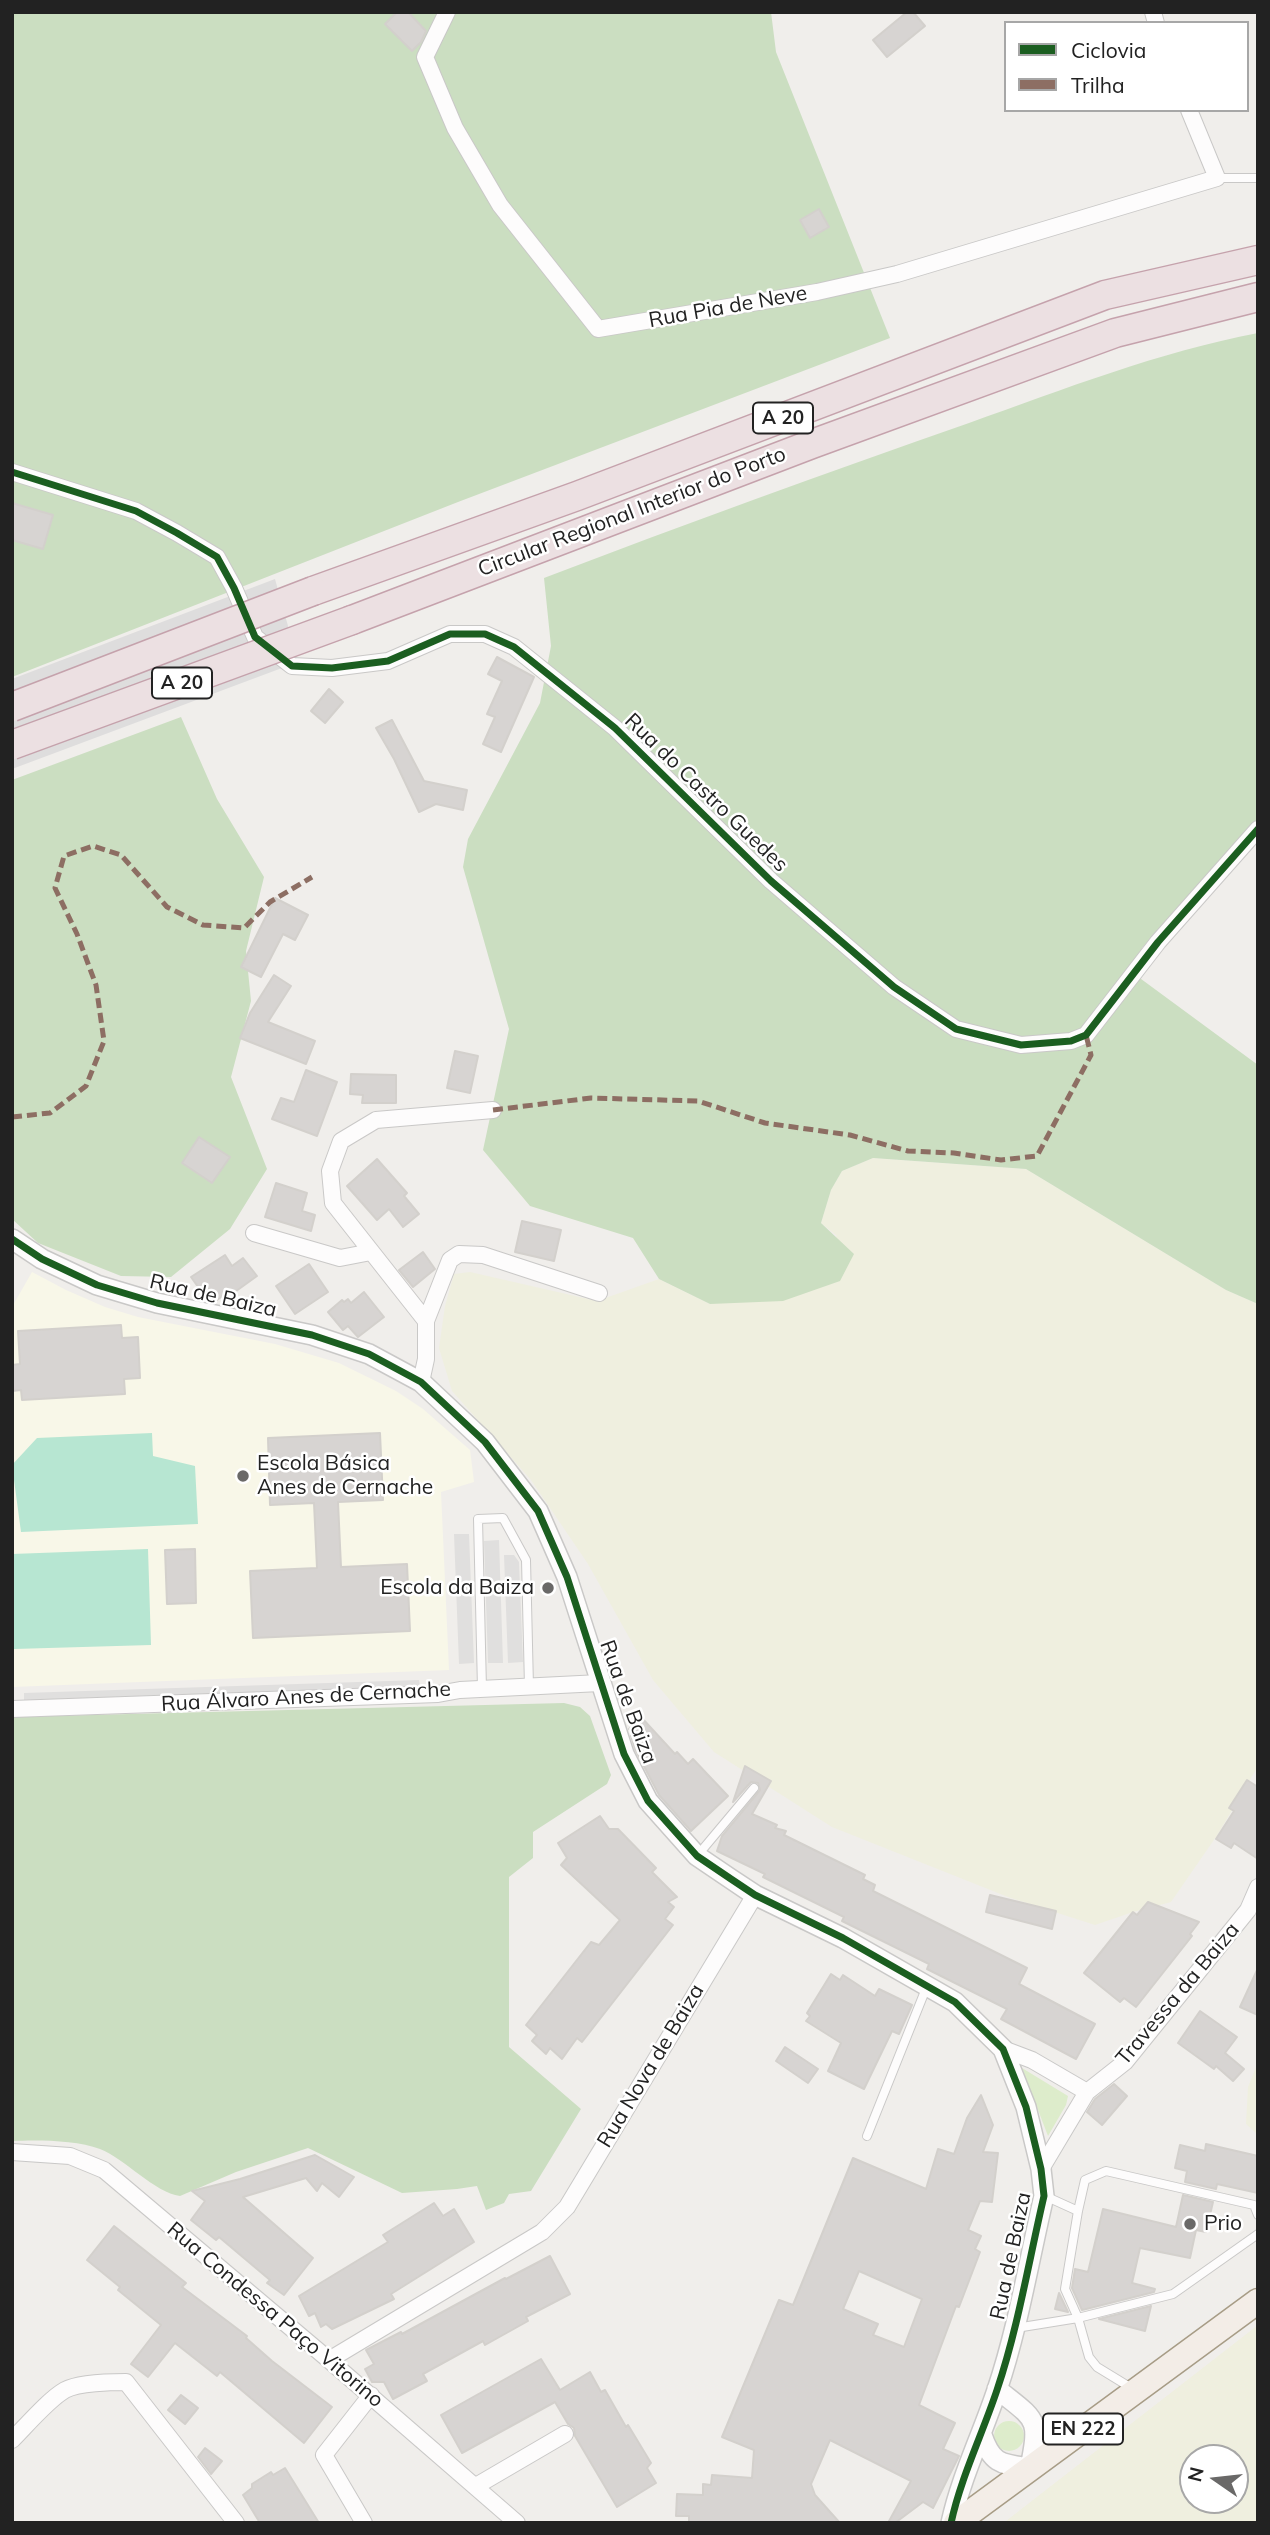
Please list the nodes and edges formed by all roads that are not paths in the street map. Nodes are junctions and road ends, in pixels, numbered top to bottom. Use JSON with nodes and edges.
{"nodes":[{"id":1,"x":447,"y":12,"type":"edge"},
{"id":2,"x":1190,"y":112,"type":"edge"},
{"id":3,"x":1217,"y":178,"type":"junction"},
{"id":4,"x":1258,"y":178,"type":"edge"},
{"id":5,"x":1258,"y":260,"type":"edge"},
{"id":6,"x":1258,"y":297,"type":"edge"},
{"id":7,"x":12,"y":472,"type":"edge"},
{"id":8,"x":12,"y":707,"type":"edge"},
{"id":9,"x":12,"y":745,"type":"edge"},
{"id":10,"x":1258,"y":829,"type":"edge"},
{"id":11,"x":493,"y":1110,"type":"dead end"},
{"id":12,"x":254,"y":1233,"type":"dead end"},
{"id":13,"x":12,"y":1239,"type":"edge"},
{"id":14,"x":371,"y":1252,"type":"junction"},
{"id":15,"x":599,"y":1293,"type":"dead end"},
{"id":16,"x":426,"y":1321,"type":"junction"},
{"id":17,"x":421,"y":1382,"type":"junction"},
{"id":18,"x":600,"y":1683,"type":"junction"},
{"id":19,"x":529,"y":1687,"type":"junction"},
{"id":20,"x":482,"y":1689,"type":"junction"},
{"id":21,"x":12,"y":1709,"type":"edge"},
{"id":22,"x":754,"y":1788,"type":"dead end"},
{"id":23,"x":697,"y":1856,"type":"junction"},
{"id":24,"x":1258,"y":1887,"type":"edge"},
{"id":25,"x":755,"y":1895,"type":"junction"},
{"id":26,"x":927,"y":1986,"type":"junction"},
{"id":27,"x":1003,"y":2049,"type":"junction"},
{"id":28,"x":1087,"y":2092,"type":"junction"},
{"id":29,"x":867,"y":2136,"type":"dead end"},
{"id":30,"x":12,"y":2152,"type":"edge"},
{"id":31,"x":1041,"y":2169,"type":"junction"},
{"id":32,"x":1044,"y":2196,"type":"junction"},
{"id":33,"x":1077,"y":2211,"type":"junction"},
{"id":34,"x":1258,"y":2215,"type":"edge"},
{"id":35,"x":1258,"y":2234,"type":"edge"},
{"id":36,"x":1258,"y":2301,"type":"edge"},
{"id":37,"x":1078,"y":2318,"type":"junction"},
{"id":38,"x":1014,"y":2328,"type":"junction"},
{"id":39,"x":329,"y":2360,"type":"junction"},
{"id":40,"x":997,"y":2389,"type":"junction"},
{"id":41,"x":1136,"y":2390,"type":"junction"},
{"id":42,"x":370,"y":2395,"type":"junction"},
{"id":43,"x":565,"y":2434,"type":"dead end"},
{"id":44,"x":982,"y":2435,"type":"junction"},
{"id":45,"x":12,"y":2440,"type":"edge"},
{"id":46,"x":1030,"y":2468,"type":"junction"},
{"id":47,"x":476,"y":2486,"type":"junction"},
{"id":48,"x":236,"y":2523,"type":"edge"},
{"id":49,"x":364,"y":2523,"type":"edge"},
{"id":50,"x":517,"y":2523,"type":"edge"},
{"id":51,"x":953,"y":2523,"type":"edge"}],
"edges":[{"from":1,"to":3,"type":"street","name":"Rua Pia de Neve"},
{"from":2,"to":3,"type":"street"},
{"from":3,"to":4,"type":"lane"},
{"from":5,"to":8,"type":"highway","name":"Circular Regional Interior do Porto","number":"A 20","bridge":true},
{"from":6,"to":9,"type":"highway","name":"Circular Regional Interior do Porto","number":"A 20","bridge":true},
{"from":7,"to":10,"type":"street","name":"Rua do Castro Guedes"},
{"from":11,"to":14,"type":"street"},
{"from":12,"to":14,"type":"street"},
{"from":13,"to":17,"type":"street","name":"Rua de Baiza"},
{"from":14,"to":16,"type":"street"},
{"from":15,"to":16,"type":"street"},
{"from":16,"to":17,"type":"street"},
{"from":17,"to":18,"type":"street","name":"Rua de Baiza"},
{"from":18,"to":19,"type":"street","name":"Rua Álvaro Anes de Cernache"},
{"from":18,"to":23,"type":"street","name":"Rua de Baiza"},
{"from":19,"to":20,"type":"street","name":"Rua Álvaro Anes de Cernache"},
{"from":19,"to":20,"type":"lane"},
{"from":20,"to":21,"type":"street","name":"Rua Álvaro Anes de Cernache"},
{"from":22,"to":23,"type":"lane"},
{"from":23,"to":25,"type":"street","name":"Rua de Baiza"},
{"from":24,"to":28,"type":"street","name":"Travessa da Baiza"},
{"from":25,"to":26,"type":"street","name":"Rua de Baiza"},
{"from":25,"to":39,"type":"street","name":"Rua Nova de Baiza"},
{"from":26,"to":27,"type":"street","name":"Rua de Baiza"},
{"from":26,"to":29,"type":"lane"},
{"from":27,"to":28,"type":"street"},
{"from":27,"to":31,"type":"street","name":"Rua de Baiza"},
{"from":28,"to":31,"type":"street","name":"Travessa da Baiza"},
{"from":30,"to":39,"type":"street","name":"Rua Condessa Paço Vitorino"},
{"from":31,"to":32,"type":"street","name":"Rua de Baiza"},
{"from":32,"to":33,"type":"lane"},
{"from":32,"to":38,"type":"street","name":"Rua de Baiza"},
{"from":33,"to":34,"type":"lane"},
{"from":33,"to":37,"type":"lane"},
{"from":35,"to":37,"type":"lane"},
{"from":36,"to":41,"type":"main road","number":"EN 222"},
{"from":37,"to":38,"type":"lane"},
{"from":37,"to":41,"type":"lane"},
{"from":38,"to":40,"type":"street","name":"Rua de Baiza"},
{"from":39,"to":42,"type":"street","name":"Rua Condessa Paço Vitorino"},
{"from":40,"to":44,"type":"street","name":"Rua de Baiza"},
{"from":40,"to":46,"type":"street"},
{"from":41,"to":46,"type":"main road","number":"EN 222"},
{"from":42,"to":47,"type":"street","name":"Rua Condessa Paço Vitorino"},
{"from":42,"to":49,"type":"street"},
{"from":43,"to":47,"type":"street"},
{"from":44,"to":46,"type":"street"},
{"from":44,"to":51,"type":"street","name":"Rua de Baiza"},
{"from":45,"to":48,"type":"street"},
{"from":46,"to":51,"type":"main road","number":"EN 222"},
{"from":47,"to":50,"type":"street","name":"Rua Condessa Paço Vitorino"}]}
